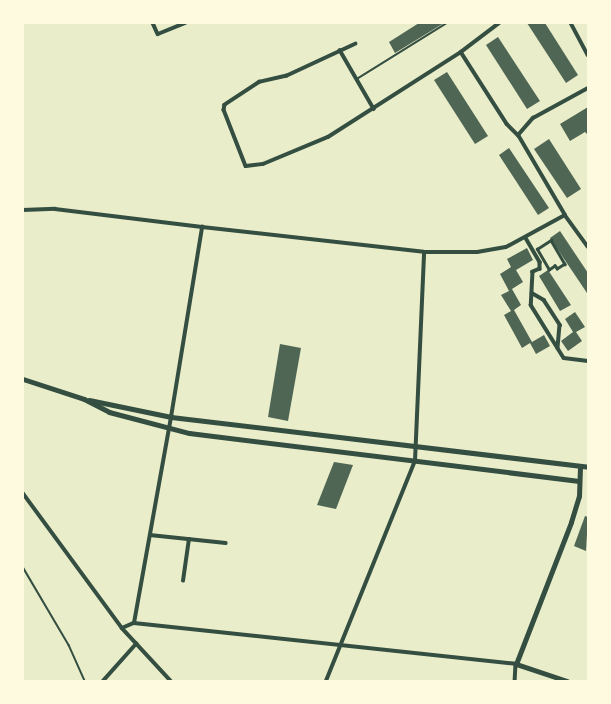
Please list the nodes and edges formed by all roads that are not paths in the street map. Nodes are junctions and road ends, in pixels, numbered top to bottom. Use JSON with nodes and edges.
{"nodes":[{"id":1,"x":153,"y":23,"type":"edge"},
{"id":2,"x":185,"y":23,"type":"edge"},
{"id":3,"x":447,"y":23,"type":"edge"},
{"id":4,"x":499,"y":23,"type":"edge"},
{"id":5,"x":571,"y":23,"type":"edge"},
{"id":6,"x":356,"y":44,"type":"dead end"},
{"id":7,"x":340,"y":50,"type":"junction"},
{"id":8,"x":461,"y":52,"type":"junction"},
{"id":9,"x":588,"y":55,"type":"edge"},
{"id":10,"x":356,"y":80,"type":"junction"},
{"id":11,"x":588,"y":88,"type":"edge"},
{"id":12,"x":374,"y":109,"type":"junction"},
{"id":13,"x":518,"y":135,"type":"junction"},
{"id":14,"x":23,"y":210,"type":"edge"},
{"id":15,"x":565,"y":215,"type":"junction"},
{"id":16,"x":202,"y":227,"type":"junction"},
{"id":17,"x":526,"y":238,"type":"junction"},
{"id":18,"x":588,"y":247,"type":"edge"},
{"id":19,"x":537,"y":249,"type":"joint"},
{"id":20,"x":424,"y":252,"type":"junction"},
{"id":21,"x":532,"y":293,"type":"junction"},
{"id":22,"x":558,"y":348,"type":"junction"},
{"id":23,"x":588,"y":361,"type":"edge"},
{"id":24,"x":23,"y":379,"type":"edge"},
{"id":25,"x":84,"y":399,"type":"junction"},
{"id":26,"x":171,"y":417,"type":"junction"},
{"id":27,"x":170,"y":429,"type":"junction"},
{"id":28,"x":417,"y":447,"type":"junction"},
{"id":29,"x":415,"y":461,"type":"junction"},
{"id":30,"x":580,"y":466,"type":"junction"},
{"id":31,"x":588,"y":467,"type":"edge"},
{"id":32,"x":579,"y":481,"type":"junction"},
{"id":33,"x":23,"y":493,"type":"edge"},
{"id":34,"x":150,"y":535,"type":"junction"},
{"id":35,"x":189,"y":539,"type":"junction"},
{"id":36,"x":226,"y":543,"type":"dead end"},
{"id":37,"x":183,"y":581,"type":"dead end"},
{"id":38,"x":134,"y":623,"type":"junction"},
{"id":39,"x":122,"y":628,"type":"junction"},
{"id":40,"x":136,"y":644,"type":"junction"},
{"id":41,"x":340,"y":646,"type":"junction"},
{"id":42,"x":516,"y":664,"type":"junction"},
{"id":43,"x":103,"y":681,"type":"edge"},
{"id":44,"x":171,"y":681,"type":"edge"},
{"id":45,"x":326,"y":681,"type":"edge"},
{"id":46,"x":515,"y":681,"type":"edge"},
{"id":47,"x":567,"y":681,"type":"edge"}],
"edges":[{"from":1,"to":2,"type":"street"},
{"from":3,"to":10,"type":"lane"},
{"from":4,"to":8,"type":"street"},
{"from":5,"to":9,"type":"street"},
{"from":6,"to":7,"type":"street"},
{"from":7,"to":10,"type":"street"},
{"from":7,"to":12,"type":"street"},
{"from":8,"to":12,"type":"street"},
{"from":8,"to":13,"type":"street"},
{"from":10,"to":12,"type":"street"},
{"from":11,"to":13,"type":"street"},
{"from":13,"to":15,"type":"street"},
{"from":14,"to":16,"type":"street"},
{"from":15,"to":17,"type":"street"},
{"from":15,"to":18,"type":"street"},
{"from":16,"to":20,"type":"street"},
{"from":16,"to":26,"type":"street"},
{"from":17,"to":20,"type":"street"},
{"from":17,"to":21,"type":"street"},
{"from":19,"to":19,"type":"street"},
{"from":20,"to":28,"type":"street"},
{"from":21,"to":22,"type":"street"},
{"from":21,"to":22,"type":"street"},
{"from":22,"to":23,"type":"street"},
{"from":24,"to":25,"type":"main road"},
{"from":25,"to":26,"type":"main road"},
{"from":25,"to":27,"type":"main road"},
{"from":26,"to":27,"type":"street"},
{"from":26,"to":28,"type":"main road"},
{"from":27,"to":29,"type":"main road"},
{"from":27,"to":34,"type":"street"},
{"from":28,"to":29,"type":"street"},
{"from":28,"to":30,"type":"main road"},
{"from":29,"to":32,"type":"main road"},
{"from":29,"to":41,"type":"street"},
{"from":30,"to":31,"type":"main road"},
{"from":30,"to":32,"type":"main road"},
{"from":32,"to":42,"type":"main road"},
{"from":33,"to":39,"type":"street"},
{"from":34,"to":35,"type":"street"},
{"from":34,"to":38,"type":"street"},
{"from":35,"to":36,"type":"street"},
{"from":35,"to":37,"type":"street"},
{"from":38,"to":39,"type":"street"},
{"from":38,"to":41,"type":"street"},
{"from":39,"to":40,"type":"street"},
{"from":40,"to":43,"type":"street"},
{"from":40,"to":44,"type":"street"},
{"from":41,"to":42,"type":"street"},
{"from":41,"to":45,"type":"street"},
{"from":42,"to":46,"type":"street"},
{"from":42,"to":47,"type":"main road"}]}
